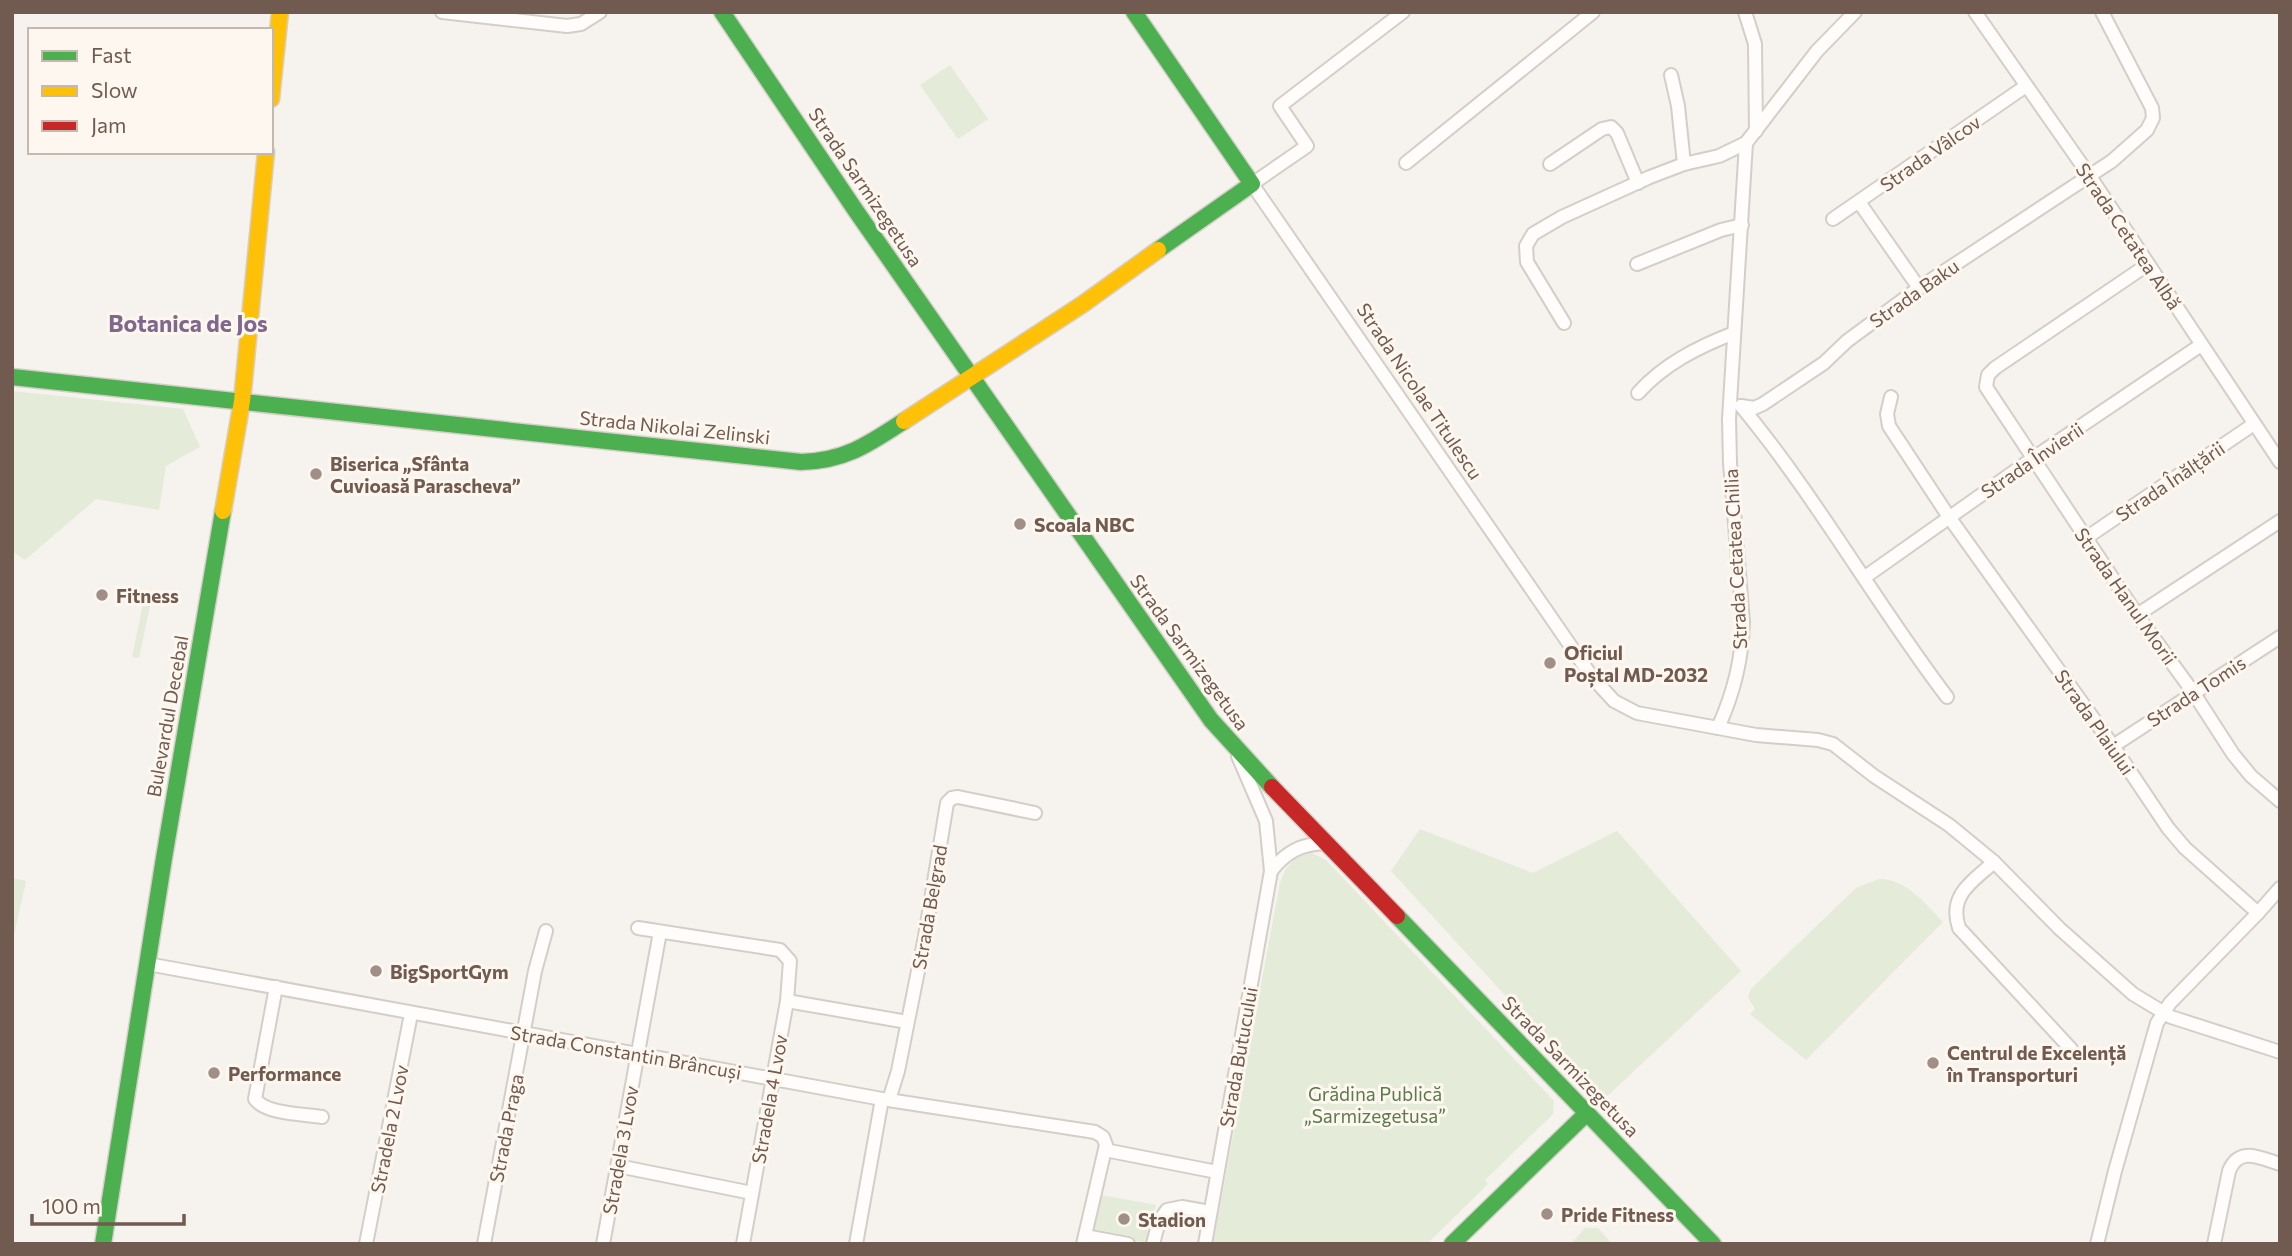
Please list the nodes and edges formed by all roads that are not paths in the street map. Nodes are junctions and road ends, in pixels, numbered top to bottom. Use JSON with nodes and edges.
{"nodes":[{"id":1,"x":280,"y":12,"type":"edge"},
{"id":2,"x":442,"y":12,"type":"edge"},
{"id":3,"x":600,"y":12,"type":"edge"},
{"id":4,"x":722,"y":12,"type":"edge"},
{"id":5,"x":1134,"y":12,"type":"edge"},
{"id":6,"x":1403,"y":12,"type":"edge"},
{"id":7,"x":1593,"y":12,"type":"edge"},
{"id":8,"x":1745,"y":12,"type":"edge"},
{"id":9,"x":1855,"y":12,"type":"edge"},
{"id":10,"x":1975,"y":12,"type":"edge"},
{"id":11,"x":2102,"y":12,"type":"edge"},
{"id":12,"x":1671,"y":75,"type":"dead end"},
{"id":13,"x":273,"y":80,"type":"edge"},
{"id":14,"x":2026,"y":86,"type":"junction"},
{"id":15,"x":1756,"y":131,"type":"junction"},
{"id":16,"x":1746,"y":143,"type":"junction"},
{"id":17,"x":266,"y":154,"type":"edge"},
{"id":18,"x":1406,"y":163,"type":"dead end"},
{"id":19,"x":1550,"y":164,"type":"dead end"},
{"id":20,"x":1684,"y":164,"type":"junction"},
{"id":21,"x":2088,"y":174,"type":"junction"},
{"id":22,"x":1638,"y":183,"type":"junction"},
{"id":23,"x":1252,"y":184,"type":"junction"},
{"id":24,"x":1859,"y":202,"type":"junction"},
{"id":25,"x":1833,"y":219,"type":"dead end"},
{"id":26,"x":1742,"y":225,"type":"junction"},
{"id":27,"x":1637,"y":264,"type":"dead end"},
{"id":28,"x":2147,"y":265,"type":"junction"},
{"id":29,"x":1919,"y":288,"type":"junction"},
{"id":30,"x":1564,"y":323,"type":"dead end"},
{"id":31,"x":1734,"y":333,"type":"junction"},
{"id":32,"x":2201,"y":345,"type":"junction"},
{"id":33,"x":971,"y":375,"type":"junction"},
{"id":34,"x":12,"y":377,"type":"edge"},
{"id":35,"x":1638,"y":393,"type":"dead end"},
{"id":36,"x":1730,"y":397,"type":"junction"},
{"id":37,"x":1891,"y":397,"type":"dead end"},
{"id":38,"x":242,"y":401,"type":"junction"},
{"id":39,"x":1741,"y":406,"type":"junction"},
{"id":40,"x":2254,"y":424,"type":"junction"},
{"id":41,"x":2032,"y":459,"type":"junction"},
{"id":42,"x":2280,"y":462,"type":"edge"},
{"id":43,"x":1949,"y":517,"type":"junction"},
{"id":44,"x":2280,"y":521,"type":"edge"},
{"id":45,"x":2086,"y":538,"type":"junction"},
{"id":46,"x":1865,"y":577,"type":"junction"},
{"id":47,"x":2137,"y":615,"type":"junction"},
{"id":48,"x":2280,"y":637,"type":"edge"},
{"id":49,"x":2193,"y":692,"type":"junction"},
{"id":50,"x":1947,"y":697,"type":"dead end"},
{"id":51,"x":1718,"y":727,"type":"junction"},
{"id":52,"x":2113,"y":746,"type":"junction"},
{"id":53,"x":1233,"y":747,"type":"junction"},
{"id":54,"x":2280,"y":801,"type":"edge"},
{"id":55,"x":1035,"y":813,"type":"dead end"},
{"id":56,"x":1325,"y":842,"type":"junction"},
{"id":57,"x":1994,"y":862,"type":"junction"},
{"id":58,"x":1271,"y":871,"type":"junction"},
{"id":59,"x":2280,"y":888,"type":"edge"},
{"id":60,"x":2258,"y":914,"type":"junction"},
{"id":61,"x":638,"y":928,"type":"dead end"},
{"id":62,"x":546,"y":931,"type":"dead end"},
{"id":63,"x":660,"y":932,"type":"junction"},
{"id":64,"x":148,"y":964,"type":"junction"},
{"id":65,"x":276,"y":987,"type":"junction"},
{"id":66,"x":787,"y":1000,"type":"junction"},
{"id":67,"x":2163,"y":1012,"type":"junction"},
{"id":68,"x":411,"y":1014,"type":"junction"},
{"id":69,"x":907,"y":1023,"type":"junction"},
{"id":70,"x":524,"y":1033,"type":"junction"},
{"id":71,"x":2071,"y":1049,"type":"dead end"},
{"id":72,"x":2280,"y":1052,"type":"edge"},
{"id":73,"x":637,"y":1053,"type":"junction"},
{"id":74,"x":771,"y":1079,"type":"junction"},
{"id":75,"x":885,"y":1099,"type":"junction"},
{"id":76,"x":1587,"y":1113,"type":"junction"},
{"id":77,"x":322,"y":1117,"type":"dead end"},
{"id":78,"x":1104,"y":1144,"type":"junction"},
{"id":79,"x":2280,"y":1164,"type":"edge"},
{"id":80,"x":618,"y":1166,"type":"junction"},
{"id":81,"x":1217,"y":1172,"type":"junction"},
{"id":82,"x":752,"y":1193,"type":"junction"},
{"id":83,"x":1210,"y":1212,"type":"junction"},
{"id":84,"x":1084,"y":1240,"type":"edge"},
{"id":85,"x":103,"y":1244,"type":"edge"},
{"id":86,"x":366,"y":1244,"type":"edge"},
{"id":87,"x":484,"y":1244,"type":"edge"},
{"id":88,"x":603,"y":1244,"type":"edge"},
{"id":89,"x":743,"y":1244,"type":"edge"},
{"id":90,"x":856,"y":1244,"type":"edge"},
{"id":91,"x":1128,"y":1244,"type":"edge"},
{"id":92,"x":1153,"y":1244,"type":"edge"},
{"id":93,"x":1205,"y":1244,"type":"edge"},
{"id":94,"x":1452,"y":1244,"type":"edge"},
{"id":95,"x":1713,"y":1244,"type":"edge"},
{"id":96,"x":2097,"y":1244,"type":"edge"},
{"id":97,"x":2214,"y":1244,"type":"edge"}],
"edges":[{"from":1,"to":13,"type":"main road"},
{"from":2,"to":3,"type":"street"},
{"from":4,"to":33,"type":"main road","name":"Strada Sarmizegetusa"},
{"from":5,"to":23,"type":"main road","name":"Strada Nicolae Titulescu"},
{"from":6,"to":23,"type":"street"},
{"from":7,"to":18,"type":"street"},
{"from":8,"to":15,"type":"street"},
{"from":9,"to":15,"type":"street"},
{"from":10,"to":14,"type":"street","name":"Strada Cetatea Albă"},
{"from":11,"to":21,"type":"street","name":"Strada Baku"},
{"from":12,"to":20,"type":"street"},
{"from":14,"to":21,"type":"street","name":"Strada Cetatea Albă"},
{"from":14,"to":24,"type":"street","name":"Strada Vâlcov"},
{"from":15,"to":16,"type":"street"},
{"from":16,"to":20,"type":"street"},
{"from":16,"to":26,"type":"street","name":"Strada Cetatea Chilia"},
{"from":17,"to":38,"type":"main road","name":"Bulevardul Decebal"},
{"from":19,"to":22,"type":"street"},
{"from":20,"to":22,"type":"street"},
{"from":21,"to":28,"type":"street","name":"Strada Cetatea Albă"},
{"from":21,"to":29,"type":"street","name":"Strada Baku"},
{"from":22,"to":30,"type":"street"},
{"from":23,"to":33,"type":"main road","name":"Strada Nikolai Zelinski"},
{"from":23,"to":51,"type":"street","name":"Strada Nicolae Titulescu"},
{"from":24,"to":25,"type":"street","name":"Strada Vâlcov"},
{"from":24,"to":29,"type":"street"},
{"from":26,"to":27,"type":"street"},
{"from":26,"to":31,"type":"street","name":"Strada Cetatea Chilia"},
{"from":28,"to":32,"type":"street","name":"Strada Cetatea Albă"},
{"from":28,"to":41,"type":"street","name":"Strada Hanul Morii"},
{"from":29,"to":39,"type":"street","name":"Strada Baku"},
{"from":31,"to":35,"type":"street"},
{"from":31,"to":36,"type":"street","name":"Strada Cetatea Chilia"},
{"from":32,"to":40,"type":"street","name":"Strada Cetatea Albă"},
{"from":32,"to":41,"type":"street","name":"Strada Învierii"},
{"from":33,"to":38,"type":"main road","name":"Strada Nikolai Zelinski"},
{"from":33,"to":53,"type":"main road","name":"Strada Sarmizegetusa"},
{"from":34,"to":38,"type":"main road","name":"Strada Nikolai Zelinski"},
{"from":36,"to":39,"type":"street"},
{"from":36,"to":51,"type":"street","name":"Strada Cetatea Chilia"},
{"from":37,"to":43,"type":"street","name":"Strada Plaiului"},
{"from":38,"to":64,"type":"main road","name":"Bulevardul Decebal"},
{"from":39,"to":46,"type":"street"},
{"from":40,"to":42,"type":"street","name":"Strada Cetatea Albă"},
{"from":40,"to":45,"type":"street","name":"Strada Înălțării"},
{"from":41,"to":43,"type":"street","name":"Strada Învierii"},
{"from":41,"to":45,"type":"street","name":"Strada Hanul Morii"},
{"from":43,"to":46,"type":"street","name":"Strada Învierii"},
{"from":43,"to":52,"type":"street","name":"Strada Plaiului"},
{"from":44,"to":47,"type":"street"},
{"from":45,"to":47,"type":"street","name":"Strada Hanul Morii"},
{"from":46,"to":50,"type":"street"},
{"from":47,"to":49,"type":"street","name":"Strada Hanul Morii"},
{"from":48,"to":49,"type":"street","name":"Strada Tomis"},
{"from":49,"to":52,"type":"street","name":"Strada Tomis"},
{"from":49,"to":54,"type":"street","name":"Strada Hanul Morii"},
{"from":51,"to":57,"type":"street"},
{"from":52,"to":60,"type":"street","name":"Strada Plaiului"},
{"from":53,"to":56,"type":"main road","name":"Strada Sarmizegetusa"},
{"from":53,"to":58,"type":"street","name":"Strada Butucului"},
{"from":55,"to":69,"type":"street","name":"Strada Belgrad"},
{"from":56,"to":58,"type":"street"},
{"from":56,"to":76,"type":"main road","name":"Strada Sarmizegetusa"},
{"from":57,"to":67,"type":"street"},
{"from":57,"to":71,"type":"street"},
{"from":58,"to":81,"type":"street","name":"Strada Butucului"},
{"from":59,"to":60,"type":"street"},
{"from":60,"to":67,"type":"street"},
{"from":61,"to":63,"type":"street"},
{"from":62,"to":70,"type":"street","name":"Strada Praga"},
{"from":63,"to":66,"type":"street","name":"Stradela 4 Lvov"},
{"from":63,"to":73,"type":"street","name":"Stradela 3 Lvov"},
{"from":64,"to":65,"type":"street","name":"Strada Constantin Brâncuși"},
{"from":64,"to":85,"type":"main road","name":"Bulevardul Decebal"},
{"from":65,"to":68,"type":"street","name":"Strada Constantin Brâncuși"},
{"from":65,"to":77,"type":"street"},
{"from":66,"to":69,"type":"street"},
{"from":66,"to":74,"type":"street","name":"Stradela 4 Lvov"},
{"from":67,"to":72,"type":"street"},
{"from":67,"to":96,"type":"street"},
{"from":68,"to":70,"type":"street","name":"Strada Constantin Brâncuși"},
{"from":68,"to":86,"type":"street","name":"Stradela 2 Lvov"},
{"from":69,"to":75,"type":"street","name":"Strada Belgrad"},
{"from":70,"to":73,"type":"street","name":"Strada Constantin Brâncuși"},
{"from":70,"to":87,"type":"street","name":"Strada Praga"},
{"from":73,"to":74,"type":"street","name":"Strada Constantin Brâncuși"},
{"from":73,"to":80,"type":"street","name":"Stradela 3 Lvov"},
{"from":74,"to":75,"type":"street","name":"Strada Constantin Brâncuși"},
{"from":74,"to":82,"type":"street","name":"Stradela 4 Lvov"},
{"from":75,"to":78,"type":"street","name":"Strada Constantin Brâncuși"},
{"from":75,"to":90,"type":"street","name":"Strada Belgrad"},
{"from":76,"to":94,"type":"main road"},
{"from":76,"to":95,"type":"main road","name":"Strada Sarmizegetusa"},
{"from":78,"to":81,"type":"street","name":"Strada Constantin Brâncuși"},
{"from":78,"to":84,"type":"street"},
{"from":79,"to":97,"type":"street"},
{"from":80,"to":82,"type":"street"},
{"from":80,"to":88,"type":"street","name":"Stradela 3 Lvov"},
{"from":81,"to":83,"type":"street","name":"Strada Butucului"},
{"from":82,"to":89,"type":"street","name":"Stradela 4 Lvov"},
{"from":83,"to":92,"type":"street"},
{"from":83,"to":93,"type":"street","name":"Strada Butucului"},
{"from":84,"to":91,"type":"street"}]}
